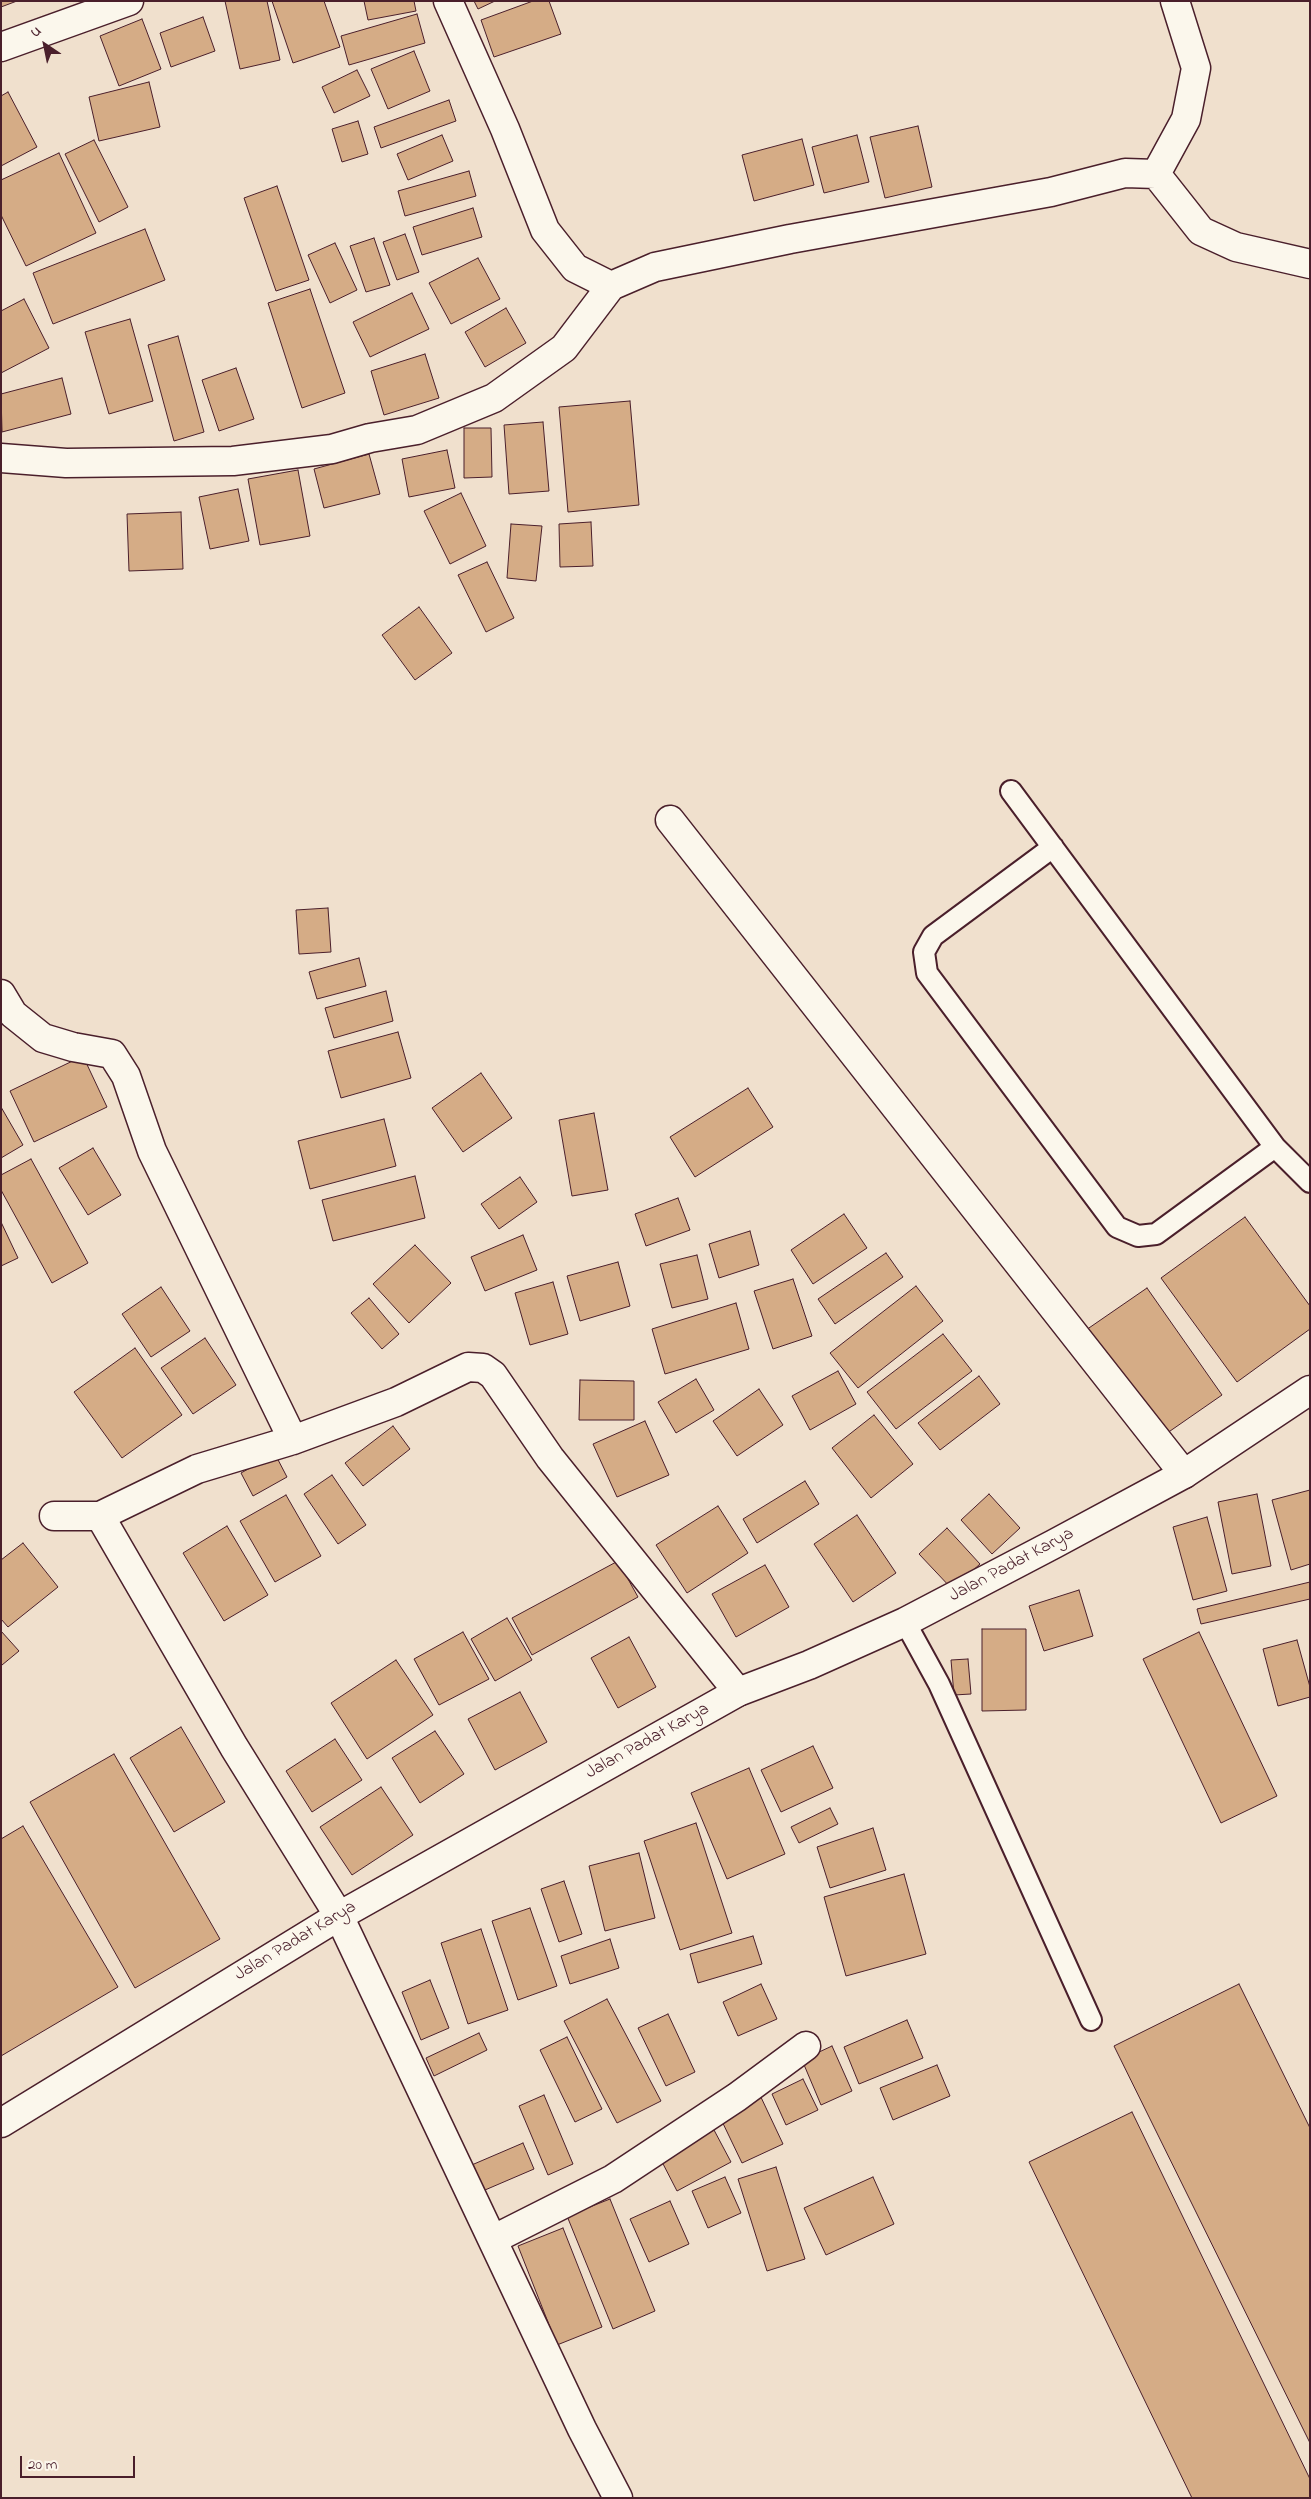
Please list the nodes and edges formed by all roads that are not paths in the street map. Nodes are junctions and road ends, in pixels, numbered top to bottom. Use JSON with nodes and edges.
{"nodes":[{"id":1,"x":129,"y":1,"type":"edge"},
{"id":2,"x":448,"y":1,"type":"edge"},
{"id":3,"x":1175,"y":1,"type":"edge"},
{"id":4,"x":1,"y":47,"type":"edge"},
{"id":5,"x":1156,"y":174,"type":"junction"},
{"id":6,"x":1310,"y":264,"type":"edge"},
{"id":7,"x":611,"y":286,"type":"junction"},
{"id":8,"x":1,"y":458,"type":"edge"},
{"id":9,"x":1011,"y":790,"type":"dead end"},
{"id":10,"x":670,"y":820,"type":"dead end"},
{"id":11,"x":1053,"y":847,"type":"junction"},
{"id":12,"x":1,"y":994,"type":"edge"},
{"id":13,"x":1275,"y":1147,"type":"junction"},
{"id":14,"x":1310,"y":1182,"type":"edge"},
{"id":15,"x":1310,"y":1390,"type":"edge"},
{"id":16,"x":293,"y":1440,"type":"junction"},
{"id":17,"x":1184,"y":1474,"type":"junction"},
{"id":18,"x":54,"y":1516,"type":"dead end"},
{"id":19,"x":100,"y":1516,"type":"junction"},
{"id":20,"x":905,"y":1622,"type":"junction"},
{"id":21,"x":738,"y":1692,"type":"junction"},
{"id":22,"x":339,"y":1916,"type":"junction"},
{"id":23,"x":1091,"y":2020,"type":"dead end"},
{"id":24,"x":806,"y":2046,"type":"dead end"},
{"id":25,"x":1,"y":2123,"type":"edge"},
{"id":26,"x":494,"y":2239,"type":"junction"},
{"id":27,"x":618,"y":2498,"type":"edge"}],
"edges":[{"from":1,"to":4,"type":"street"},
{"from":2,"to":7,"type":"street"},
{"from":3,"to":5,"type":"street"},
{"from":5,"to":6,"type":"street"},
{"from":5,"to":7,"type":"street"},
{"from":7,"to":8,"type":"street"},
{"from":9,"to":11,"type":"lane"},
{"from":10,"to":17,"type":"street"},
{"from":11,"to":13,"type":"lane"},
{"from":11,"to":13,"type":"lane"},
{"from":12,"to":16,"type":"street"},
{"from":13,"to":14,"type":"lane"},
{"from":15,"to":17,"type":"street","name":"Jalan Padat Karya"},
{"from":16,"to":19,"type":"street"},
{"from":16,"to":21,"type":"street"},
{"from":17,"to":20,"type":"street","name":"Jalan Padat Karya"},
{"from":18,"to":19,"type":"street"},
{"from":19,"to":22,"type":"street"},
{"from":20,"to":21,"type":"street","name":"Jalan Padat Karya"},
{"from":20,"to":23,"type":"lane"},
{"from":21,"to":22,"type":"street","name":"Jalan Padat Karya"},
{"from":22,"to":25,"type":"street","name":"Jalan Padat Karya"},
{"from":22,"to":26,"type":"street"},
{"from":24,"to":26,"type":"street"},
{"from":26,"to":27,"type":"street"}]}
